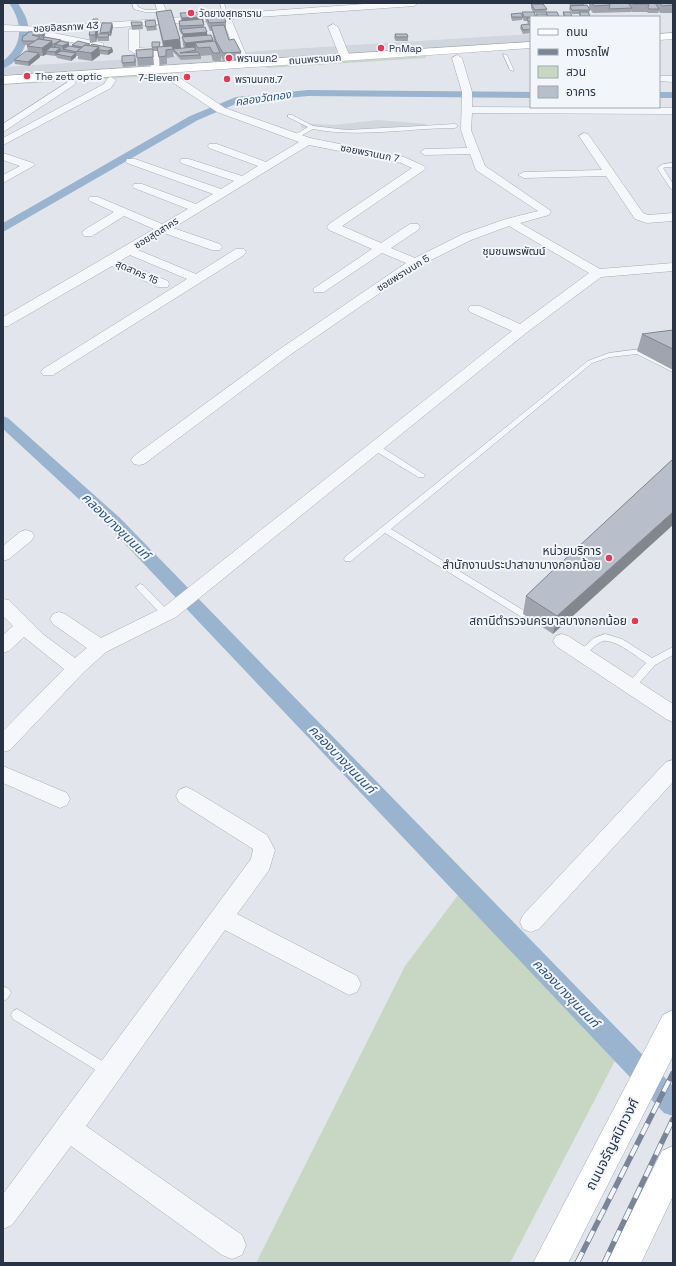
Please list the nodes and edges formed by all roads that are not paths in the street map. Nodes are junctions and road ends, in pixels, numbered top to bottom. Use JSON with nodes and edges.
{"nodes":[{"id":1,"x":134,"y":3,"type":"edge"},
{"id":2,"x":222,"y":3,"type":"edge"},
{"id":3,"x":414,"y":3,"type":"edge"},
{"id":4,"x":160,"y":7,"type":"edge"},
{"id":5,"x":226,"y":17,"type":"junction"},
{"id":6,"x":164,"y":21,"type":"junction"},
{"id":7,"x":333,"y":27,"type":"dead end"},
{"id":8,"x":3,"y":28,"type":"edge"},
{"id":9,"x":23,"y":29,"type":"junction"},
{"id":10,"x":134,"y":30,"type":"edge"},
{"id":11,"x":3,"y":34,"type":"edge"},
{"id":12,"x":673,"y":36,"type":"edge"},
{"id":13,"x":660,"y":37,"type":"edge"},
{"id":14,"x":100,"y":45,"type":"edge"},
{"id":15,"x":530,"y":45,"type":"edge"},
{"id":16,"x":673,"y":45,"type":"edge"},
{"id":17,"x":660,"y":46,"type":"edge"},
{"id":18,"x":530,"y":54,"type":"edge"},
{"id":19,"x":505,"y":55,"type":"junction"},
{"id":20,"x":345,"y":57,"type":"junction"},
{"id":21,"x":457,"y":58,"type":"junction"},
{"id":22,"x":246,"y":64,"type":"junction"},
{"id":23,"x":261,"y":67,"type":"junction"},
{"id":24,"x":226,"y":69,"type":"junction"},
{"id":25,"x":512,"y":70,"type":"dead end"},
{"id":26,"x":162,"y":72,"type":"junction"},
{"id":27,"x":662,"y":79,"type":"dead end"},
{"id":28,"x":673,"y":79,"type":"edge"},
{"id":29,"x":3,"y":80,"type":"edge"},
{"id":30,"x":111,"y":80,"type":"junction"},
{"id":31,"x":71,"y":83,"type":"junction"},
{"id":32,"x":3,"y":87,"type":"edge"},
{"id":33,"x":468,"y":100,"type":"junction"},
{"id":34,"x":530,"y":104,"type":"edge"},
{"id":35,"x":605,"y":108,"type":"edge"},
{"id":36,"x":673,"y":112,"type":"edge"},
{"id":37,"x":290,"y":116,"type":"dead end"},
{"id":38,"x":3,"y":117,"type":"edge"},
{"id":39,"x":16,"y":120,"type":"junction"},
{"id":40,"x":455,"y":126,"type":"dead end"},
{"id":41,"x":312,"y":127,"type":"junction"},
{"id":42,"x":3,"y":129,"type":"edge"},
{"id":43,"x":584,"y":136,"type":"dead end"},
{"id":44,"x":301,"y":139,"type":"junction"},
{"id":45,"x":3,"y":142,"type":"edge"},
{"id":46,"x":213,"y":146,"type":"dead end"},
{"id":47,"x":473,"y":151,"type":"junction"},
{"id":48,"x":426,"y":152,"type":"dead end"},
{"id":49,"x":3,"y":156,"type":"edge"},
{"id":50,"x":185,"y":160,"type":"dead end"},
{"id":51,"x":131,"y":161,"type":"dead end"},
{"id":52,"x":673,"y":165,"type":"edge"},
{"id":53,"x":258,"y":169,"type":"junction"},
{"id":54,"x":610,"y":173,"type":"junction"},
{"id":55,"x":524,"y":175,"type":"dead end"},
{"id":56,"x":3,"y":180,"type":"edge"},
{"id":57,"x":244,"y":180,"type":"junction"},
{"id":58,"x":138,"y":186,"type":"dead end"},
{"id":59,"x":673,"y":188,"type":"edge"},
{"id":60,"x":222,"y":193,"type":"junction"},
{"id":61,"x":94,"y":199,"type":"dead end"},
{"id":62,"x":197,"y":208,"type":"junction"},
{"id":63,"x":123,"y":212,"type":"junction"},
{"id":64,"x":673,"y":217,"type":"edge"},
{"id":65,"x":510,"y":222,"type":"junction"},
{"id":66,"x":414,"y":227,"type":"dead end"},
{"id":67,"x":163,"y":229,"type":"junction"},
{"id":68,"x":88,"y":233,"type":"dead end"},
{"id":69,"x":216,"y":247,"type":"dead end"},
{"id":70,"x":380,"y":248,"type":"junction"},
{"id":71,"x":129,"y":250,"type":"junction"},
{"id":72,"x":240,"y":252,"type":"dead end"},
{"id":73,"x":111,"y":261,"type":"junction"},
{"id":74,"x":411,"y":261,"type":"dead end"},
{"id":75,"x":673,"y":267,"type":"edge"},
{"id":76,"x":598,"y":273,"type":"junction"},
{"id":77,"x":197,"y":279,"type":"junction"},
{"id":78,"x":163,"y":284,"type":"dead end"},
{"id":79,"x":319,"y":289,"type":"dead end"},
{"id":80,"x":475,"y":309,"type":"dead end"},
{"id":81,"x":6,"y":318,"type":"edge"},
{"id":82,"x":521,"y":330,"type":"junction"},
{"id":83,"x":673,"y":347,"type":"edge"},
{"id":84,"x":637,"y":352,"type":"junction"},
{"id":85,"x":673,"y":370,"type":"edge"},
{"id":86,"x":48,"y":372,"type":"dead end"},
{"id":87,"x":375,"y":447,"type":"junction"},
{"id":88,"x":139,"y":460,"type":"dead end"},
{"id":89,"x":421,"y":475,"type":"dead end"},
{"id":90,"x":385,"y":529,"type":"junction"},
{"id":91,"x":26,"y":536,"type":"dead end"},
{"id":92,"x":3,"y":555,"type":"edge"},
{"id":93,"x":348,"y":559,"type":"dead end"},
{"id":94,"x":140,"y":587,"type":"dead end"},
{"id":95,"x":3,"y":605,"type":"edge"},
{"id":96,"x":529,"y":608,"type":"edge"},
{"id":97,"x":168,"y":613,"type":"junction"},
{"id":98,"x":59,"y":619,"type":"dead end"},
{"id":99,"x":24,"y":626,"type":"junction"},
{"id":100,"x":558,"y":637,"type":"dead end"},
{"id":101,"x":3,"y":646,"type":"edge"},
{"id":102,"x":100,"y":647,"type":"junction"},
{"id":103,"x":673,"y":650,"type":"edge"},
{"id":104,"x":582,"y":654,"type":"junction"},
{"id":105,"x":652,"y":662,"type":"junction"},
{"id":106,"x":76,"y":668,"type":"junction"},
{"id":107,"x":631,"y":686,"type":"junction"},
{"id":108,"x":673,"y":714,"type":"edge"},
{"id":109,"x":3,"y":744,"type":"edge"},
{"id":110,"x":673,"y":768,"type":"edge"},
{"id":111,"x":3,"y":774,"type":"edge"},
{"id":112,"x":186,"y":796,"type":"dead end"},
{"id":113,"x":60,"y":799,"type":"dead end"},
{"id":114,"x":222,"y":917,"type":"junction"},
{"id":115,"x":531,"y":922,"type":"dead end"},
{"id":116,"x":349,"y":984,"type":"dead end"},
{"id":117,"x":16,"y":1015,"type":"dead end"},
{"id":118,"x":671,"y":1029,"type":"edge"},
{"id":119,"x":110,"y":1072,"type":"junction"},
{"id":120,"x":68,"y":1129,"type":"junction"},
{"id":121,"x":671,"y":1167,"type":"edge"},
{"id":122,"x":3,"y":1216,"type":"edge"},
{"id":123,"x":232,"y":1245,"type":"dead end"},
{"id":124,"x":550,"y":1263,"type":"edge"},
{"id":125,"x":623,"y":1263,"type":"edge"}],
"edges":[{"from":1,"to":4,"type":"lane"},
{"from":2,"to":5,"type":"lane"},
{"from":3,"to":5,"type":"street","name":"ซอยอิสรภาพ 43"},
{"from":4,"to":6,"type":"street"},
{"from":5,"to":6,"type":"street","name":"ซอยอิสรภาพ 43"},
{"from":5,"to":22,"type":"street"},
{"from":6,"to":9,"type":"street","name":"ซอยอิสรภาพ 43"},
{"from":7,"to":20,"type":"street"},
{"from":8,"to":9,"type":"street","name":"ซอยอิสรภาพ 43"},
{"from":9,"to":11,"type":"street"},
{"from":9,"to":14,"type":"street"},
{"from":10,"to":26,"type":"street"},
{"from":12,"to":13,"type":"main road"},
{"from":15,"to":20,"type":"main road","name":"ถนนพรานนก"},
{"from":16,"to":17,"type":"main road"},
{"from":18,"to":19,"type":"main road","name":"ถนนพรานนก"},
{"from":19,"to":21,"type":"main road","name":"ถนนพรานนก"},
{"from":19,"to":25,"type":"lane"},
{"from":20,"to":23,"type":"main road","name":"ถนนพรานนก"},
{"from":21,"to":23,"type":"main road","name":"ถนนพรานนก"},
{"from":21,"to":33,"type":"street","name":"ซอยพรานนก 5"},
{"from":22,"to":23,"type":"main road","name":"ถนนพรานนก"},
{"from":22,"to":24,"type":"main road","name":"ถนนพรานนก"},
{"from":23,"to":24,"type":"main road","name":"ถนนพรานนก"},
{"from":24,"to":26,"type":"main road","name":"ถนนพรานนก"},
{"from":26,"to":29,"type":"main road","name":"ถนนพรานนก"},
{"from":26,"to":30,"type":"main road","name":"ถนนพรานนก"},
{"from":26,"to":44,"type":"street","name":"ซอยพรานนก 7"},
{"from":27,"to":28,"type":"street"},
{"from":30,"to":31,"type":"main road","name":"ถนนพรานนก"},
{"from":30,"to":45,"type":"street"},
{"from":31,"to":32,"type":"main road","name":"ถนนพรานนก"},
{"from":31,"to":39,"type":"street"},
{"from":33,"to":34,"type":"street"},
{"from":33,"to":47,"type":"street","name":"ซอยพรานนก 5"},
{"from":35,"to":36,"type":"street"},
{"from":37,"to":41,"type":"lane"},
{"from":38,"to":39,"type":"street"},
{"from":39,"to":42,"type":"street"},
{"from":40,"to":41,"type":"lane"},
{"from":41,"to":44,"type":"lane"},
{"from":43,"to":54,"type":"street"},
{"from":44,"to":53,"type":"street","name":"ซอยสุดสาคร"},
{"from":44,"to":70,"type":"street","name":"ซอยพรานนก 7"},
{"from":46,"to":53,"type":"street"},
{"from":47,"to":48,"type":"street"},
{"from":47,"to":65,"type":"street","name":"ซอยพรานนก 5"},
{"from":49,"to":56,"type":"street"},
{"from":50,"to":57,"type":"street"},
{"from":51,"to":60,"type":"street"},
{"from":52,"to":59,"type":"lane"},
{"from":53,"to":57,"type":"street","name":"ซอยสุดสาคร"},
{"from":54,"to":55,"type":"street"},
{"from":54,"to":64,"type":"street"},
{"from":57,"to":60,"type":"street","name":"ซอยสุดสาคร"},
{"from":58,"to":62,"type":"street"},
{"from":60,"to":62,"type":"street","name":"ซอยสุดสาคร"},
{"from":61,"to":63,"type":"street"},
{"from":62,"to":67,"type":"street","name":"ซอยสุดสาคร"},
{"from":63,"to":67,"type":"street"},
{"from":63,"to":68,"type":"street"},
{"from":65,"to":76,"type":"street"},
{"from":65,"to":88,"type":"street","name":"ซอยพรานนก 5"},
{"from":66,"to":70,"type":"street"},
{"from":67,"to":69,"type":"street"},
{"from":67,"to":71,"type":"street","name":"ซอยสุดสาคร"},
{"from":70,"to":74,"type":"street","name":"ซอยพรานนก 7"},
{"from":70,"to":79,"type":"street"},
{"from":71,"to":73,"type":"street","name":"ซอยสุดสาคร"},
{"from":71,"to":77,"type":"street"},
{"from":72,"to":77,"type":"street"},
{"from":73,"to":78,"type":"street","name":"สุดสาคร 15"},
{"from":73,"to":81,"type":"street","name":"ซอยสุดสาคร"},
{"from":75,"to":76,"type":"street"},
{"from":76,"to":82,"type":"street"},
{"from":77,"to":86,"type":"street"},
{"from":80,"to":82,"type":"street"},
{"from":82,"to":87,"type":"street"},
{"from":83,"to":84,"type":"lane"},
{"from":84,"to":85,"type":"lane"},
{"from":84,"to":90,"type":"lane"},
{"from":87,"to":89,"type":"lane"},
{"from":87,"to":97,"type":"street"},
{"from":90,"to":93,"type":"lane"},
{"from":90,"to":96,"type":"lane"},
{"from":91,"to":92,"type":"street"},
{"from":94,"to":97,"type":"lane"},
{"from":95,"to":99,"type":"street"},
{"from":97,"to":102,"type":"street"},
{"from":98,"to":102,"type":"street"},
{"from":99,"to":101,"type":"street"},
{"from":99,"to":106,"type":"street"},
{"from":100,"to":104,"type":"street"},
{"from":102,"to":106,"type":"street"},
{"from":103,"to":105,"type":"lane"},
{"from":104,"to":105,"type":"lane"},
{"from":104,"to":107,"type":"street"},
{"from":105,"to":107,"type":"lane"},
{"from":106,"to":109,"type":"street"},
{"from":107,"to":108,"type":"street"},
{"from":110,"to":115,"type":"street"},
{"from":111,"to":113,"type":"street"},
{"from":112,"to":114,"type":"street"},
{"from":114,"to":116,"type":"street"},
{"from":114,"to":119,"type":"street"},
{"from":117,"to":119,"type":"lane"},
{"from":118,"to":124,"type":"main road","name":"ถนนจรัญสนิทวงศ์"},
{"from":119,"to":120,"type":"street"},
{"from":120,"to":122,"type":"street"},
{"from":120,"to":123,"type":"street"},
{"from":121,"to":125,"type":"main road"}]}
